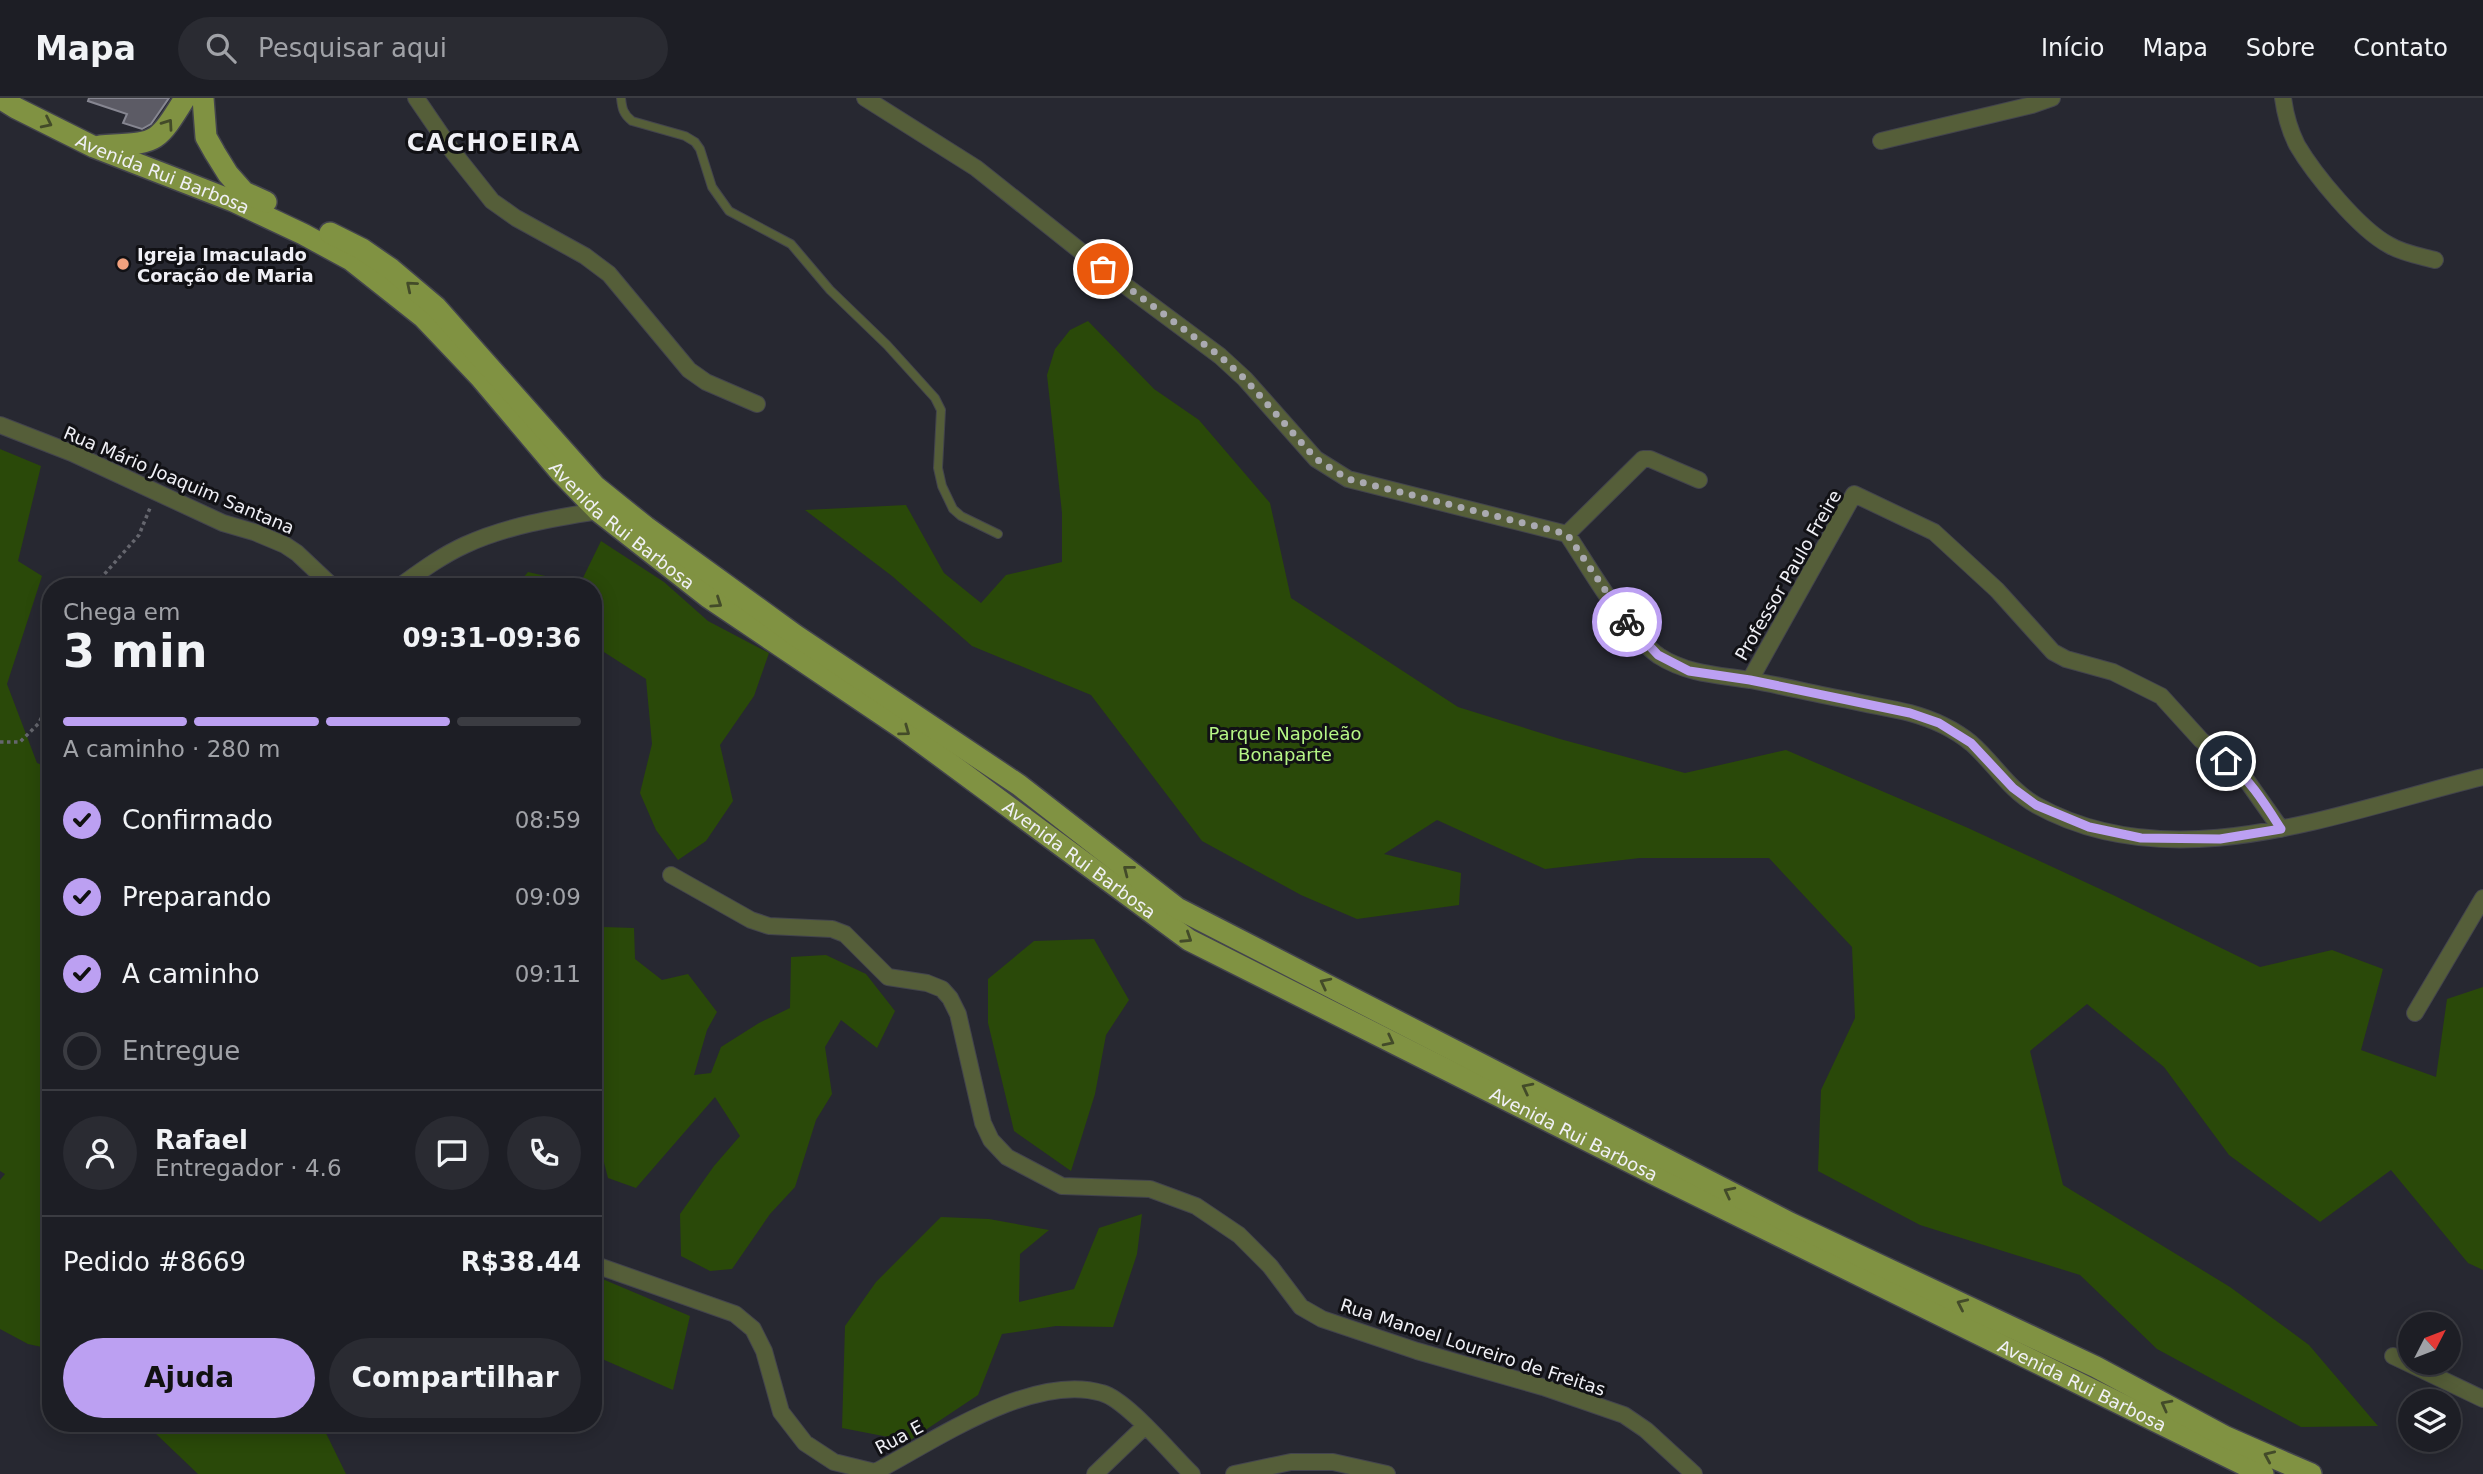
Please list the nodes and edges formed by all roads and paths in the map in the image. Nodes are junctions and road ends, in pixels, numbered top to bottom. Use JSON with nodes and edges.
{"nodes":[{"id":1,"x":0,"y":98,"type":"edge"},
{"id":2,"x":185,"y":98,"type":"edge"},
{"id":3,"x":203,"y":98,"type":"edge"},
{"id":4,"x":416,"y":98,"type":"edge"},
{"id":5,"x":621,"y":98,"type":"edge"},
{"id":6,"x":865,"y":98,"type":"edge"},
{"id":7,"x":2052,"y":98,"type":"edge"},
{"id":8,"x":2283,"y":98,"type":"edge"},
{"id":9,"x":1881,"y":141,"type":"dead end"},
{"id":10,"x":94,"y":147,"type":"junction"},
{"id":11,"x":2435,"y":260,"type":"dead end"},
{"id":12,"x":757,"y":404,"type":"dead end"},
{"id":13,"x":0,"y":425,"type":"edge"},
{"id":14,"x":1699,"y":480,"type":"dead end"},
{"id":15,"x":151,"y":503,"type":"dead end"},
{"id":16,"x":598,"y":511,"type":"junction"},
{"id":17,"x":998,"y":534,"type":"dead end"},
{"id":18,"x":1567,"y":534,"type":"junction"},
{"id":19,"x":100,"y":578,"type":"edge"},
{"id":20,"x":324,"y":578,"type":"edge"},
{"id":21,"x":411,"y":578,"type":"edge"},
{"id":22,"x":1750,"y":680,"type":"junction"},
{"id":23,"x":42,"y":716,"type":"edge"},
{"id":24,"x":0,"y":743,"type":"edge"},
{"id":25,"x":2483,"y":777,"type":"edge"},
{"id":26,"x":2281,"y":829,"type":"junction"},
{"id":27,"x":671,"y":875,"type":"dead end"},
{"id":28,"x":2483,"y":898,"type":"edge"},
{"id":29,"x":2415,"y":1013,"type":"dead end"},
{"id":30,"x":602,"y":1267,"type":"edge"},
{"id":31,"x":2393,"y":1356,"type":"dead end"},
{"id":32,"x":2483,"y":1399,"type":"edge"},
{"id":33,"x":1144,"y":1427,"type":"junction"},
{"id":34,"x":1095,"y":1474,"type":"edge"},
{"id":35,"x":1192,"y":1474,"type":"edge"},
{"id":36,"x":1234,"y":1474,"type":"edge"},
{"id":37,"x":1387,"y":1474,"type":"edge"},
{"id":38,"x":1694,"y":1474,"type":"edge"},
{"id":39,"x":2263,"y":1474,"type":"edge"},
{"id":40,"x":2311,"y":1474,"type":"edge"}],
"edges":[{"from":1,"to":10,"type":"main road","name":"Avenida Rui Barbosa","one_way":true},
{"from":10,"to":2,"type":"main road","one_way":true},
{"from":40,"to":3,"type":"main road","name":"Avenida Rui Barbosa","one_way":true},
{"from":4,"to":12,"type":"street"},
{"from":5,"to":17,"type":"lane"},
{"from":6,"to":18,"type":"street"},
{"from":7,"to":9,"type":"street"},
{"from":8,"to":11,"type":"street"},
{"from":10,"to":16,"type":"main road","name":"Avenida Rui Barbosa"},
{"from":13,"to":20,"type":"street","name":"Rua Mário Joaquim Santana"},
{"from":14,"to":18,"type":"street"},
{"from":15,"to":19,"type":"path"},
{"from":16,"to":21,"type":"street"},
{"from":16,"to":39,"type":"main road","name":"Avenida Rui Barbosa","one_way":true},
{"from":18,"to":22,"type":"street"},
{"from":22,"to":26,"type":"street"},
{"from":22,"to":26,"type":"street","name":"Professor Paulo Freire"},
{"from":23,"to":24,"type":"path"},
{"from":25,"to":26,"type":"street"},
{"from":27,"to":38,"type":"street","name":"Rua Manoel Loureiro de Freitas"},
{"from":28,"to":29,"type":"street"},
{"from":30,"to":33,"type":"street","name":"Rua E"},
{"from":31,"to":32,"type":"street"},
{"from":33,"to":34,"type":"street"},
{"from":33,"to":35,"type":"street","name":"Rua E"},
{"from":36,"to":37,"type":"street"}]}
